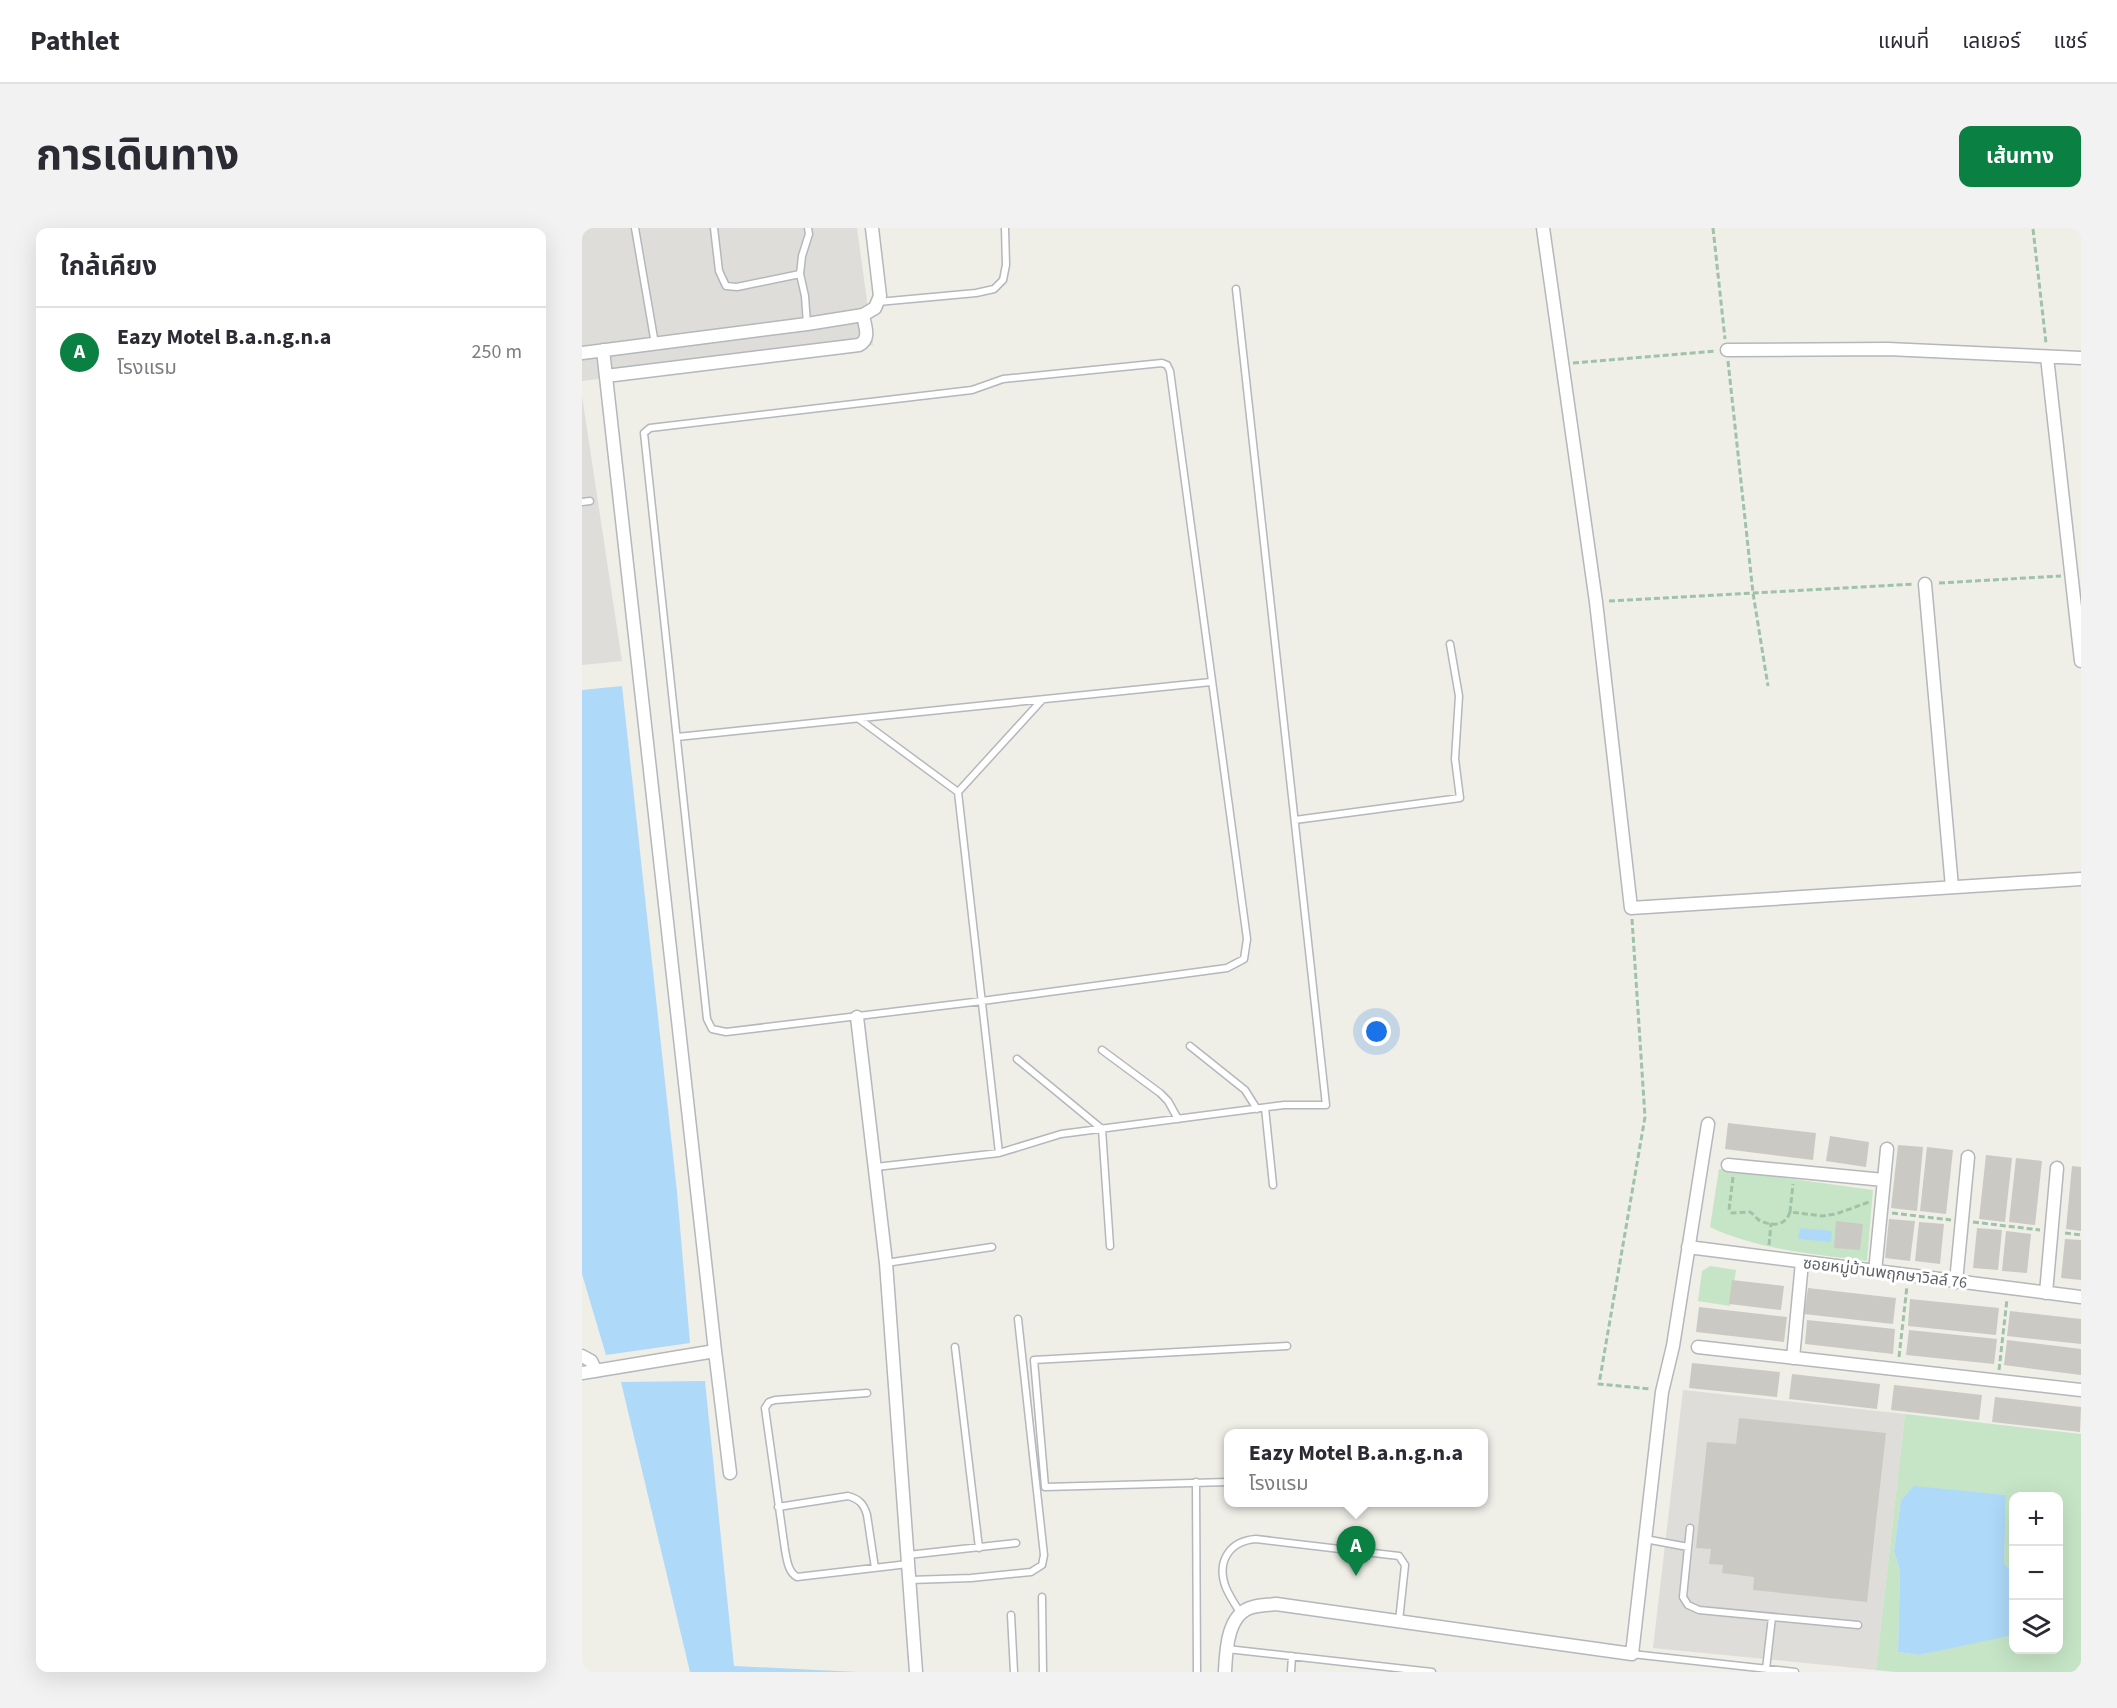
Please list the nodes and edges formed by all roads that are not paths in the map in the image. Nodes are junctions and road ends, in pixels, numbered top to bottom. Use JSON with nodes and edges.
{"nodes":[{"id":1,"x":635,"y":228,"type":"edge"},
{"id":2,"x":714,"y":228,"type":"edge"},
{"id":3,"x":808,"y":228,"type":"edge"},
{"id":4,"x":872,"y":228,"type":"edge"},
{"id":5,"x":1005,"y":228,"type":"edge"},
{"id":6,"x":1544,"y":228,"type":"edge"},
{"id":7,"x":800,"y":274,"type":"junction"},
{"id":8,"x":1236,"y":289,"type":"dead end"},
{"id":9,"x":877,"y":302,"type":"junction"},
{"id":10,"x":863,"y":315,"type":"junction"},
{"id":11,"x":807,"y":324,"type":"junction"},
{"id":12,"x":655,"y":344,"type":"junction"},
{"id":13,"x":603,"y":350,"type":"junction"},
{"id":14,"x":1726,"y":350,"type":"road end"},
{"id":15,"x":582,"y":353,"type":"edge"},
{"id":16,"x":2047,"y":357,"type":"junction"},
{"id":17,"x":2081,"y":358,"type":"edge"},
{"id":18,"x":606,"y":376,"type":"junction"},
{"id":19,"x":590,"y":501,"type":"dead end"},
{"id":20,"x":582,"y":502,"type":"edge"},
{"id":21,"x":2076,"y":575,"type":"edge"},
{"id":22,"x":1925,"y":584,"type":"road end"},
{"id":23,"x":1450,"y":644,"type":"dead end"},
{"id":24,"x":2081,"y":661,"type":"edge"},
{"id":25,"x":1211,"y":682,"type":"junction"},
{"id":26,"x":1042,"y":700,"type":"junction"},
{"id":27,"x":859,"y":719,"type":"junction"},
{"id":28,"x":676,"y":737,"type":"junction"},
{"id":29,"x":958,"y":792,"type":"junction"},
{"id":30,"x":1294,"y":820,"type":"junction"},
{"id":31,"x":2081,"y":879,"type":"edge"},
{"id":32,"x":1952,"y":887,"type":"junction"},
{"id":33,"x":982,"y":1001,"type":"junction"},
{"id":34,"x":857,"y":1017,"type":"junction"},
{"id":35,"x":1190,"y":1046,"type":"dead end"},
{"id":36,"x":1102,"y":1050,"type":"dead end"},
{"id":37,"x":1017,"y":1059,"type":"dead end"},
{"id":38,"x":1265,"y":1108,"type":"junction"},
{"id":39,"x":1257,"y":1109,"type":"junction"},
{"id":40,"x":1178,"y":1119,"type":"junction"},
{"id":41,"x":1708,"y":1124,"type":"dead end"},
{"id":42,"x":1102,"y":1129,"type":"junction"},
{"id":43,"x":1887,"y":1149,"type":"dead end"},
{"id":44,"x":999,"y":1153,"type":"junction"},
{"id":45,"x":1968,"y":1157,"type":"dead end"},
{"id":46,"x":1731,"y":1165,"type":"road end"},
{"id":47,"x":876,"y":1167,"type":"junction"},
{"id":48,"x":2057,"y":1168,"type":"dead end"},
{"id":49,"x":1884,"y":1180,"type":"junction"},
{"id":50,"x":1273,"y":1185,"type":"dead end"},
{"id":51,"x":1110,"y":1246,"type":"dead end"},
{"id":52,"x":992,"y":1247,"type":"dead end"},
{"id":53,"x":1688,"y":1247,"type":"junction"},
{"id":54,"x":1802,"y":1262,"type":"junction"},
{"id":55,"x":886,"y":1263,"type":"junction"},
{"id":56,"x":1875,"y":1272,"type":"junction"},
{"id":57,"x":1956,"y":1282,"type":"junction"},
{"id":58,"x":2046,"y":1293,"type":"junction"},
{"id":59,"x":2081,"y":1297,"type":"edge"},
{"id":60,"x":1017,"y":1320,"type":"dead end"},
{"id":61,"x":1287,"y":1346,"type":"dead end"},
{"id":62,"x":956,"y":1347,"type":"dead end"},
{"id":63,"x":1698,"y":1347,"type":"dead end"},
{"id":64,"x":715,"y":1351,"type":"junction"},
{"id":65,"x":582,"y":1356,"type":"edge"},
{"id":66,"x":1793,"y":1358,"type":"junction"},
{"id":67,"x":596,"y":1371,"type":"junction"},
{"id":68,"x":582,"y":1373,"type":"edge"},
{"id":69,"x":2081,"y":1390,"type":"edge"},
{"id":70,"x":867,"y":1393,"type":"dead end"},
{"id":71,"x":730,"y":1473,"type":"dead end"},
{"id":72,"x":1196,"y":1482,"type":"junction"},
{"id":73,"x":1224,"y":1482,"type":"edge"},
{"id":74,"x":778,"y":1507,"type":"junction"},
{"id":75,"x":1690,"y":1528,"type":"dead end"},
{"id":76,"x":1645,"y":1539,"type":"junction"},
{"id":77,"x":1016,"y":1544,"type":"dead end"},
{"id":78,"x":1688,"y":1547,"type":"junction"},
{"id":79,"x":979,"y":1548,"type":"junction"},
{"id":80,"x":908,"y":1559,"type":"junction"},
{"id":81,"x":875,"y":1568,"type":"junction"},
{"id":82,"x":909,"y":1580,"type":"junction"},
{"id":83,"x":1042,"y":1597,"type":"dead end"},
{"id":84,"x":1241,"y":1614,"type":"junction"},
{"id":85,"x":1011,"y":1615,"type":"dead end"},
{"id":86,"x":1772,"y":1617,"type":"junction"},
{"id":87,"x":1399,"y":1622,"type":"junction"},
{"id":88,"x":1858,"y":1625,"type":"dead end"},
{"id":89,"x":1227,"y":1649,"type":"junction"},
{"id":90,"x":1632,"y":1654,"type":"junction"},
{"id":91,"x":1292,"y":1656,"type":"junction"},
{"id":92,"x":1766,"y":1669,"type":"junction"},
{"id":93,"x":916,"y":1672,"type":"edge"},
{"id":94,"x":1014,"y":1672,"type":"edge"},
{"id":95,"x":1043,"y":1672,"type":"edge"},
{"id":96,"x":1197,"y":1672,"type":"edge"},
{"id":97,"x":1225,"y":1672,"type":"edge"},
{"id":98,"x":1291,"y":1672,"type":"edge"},
{"id":99,"x":1432,"y":1672,"type":"edge"},
{"id":100,"x":1795,"y":1672,"type":"edge"}],
"edges":[{"from":1,"to":12,"type":"lane"},
{"from":2,"to":7,"type":"lane"},
{"from":3,"to":7,"type":"lane"},
{"from":4,"to":9,"type":"street"},
{"from":5,"to":9,"type":"lane"},
{"from":6,"to":32,"type":"street"},
{"from":7,"to":11,"type":"lane"},
{"from":8,"to":30,"type":"lane"},
{"from":9,"to":10,"type":"street"},
{"from":10,"to":11,"type":"street"},
{"from":10,"to":18,"type":"street"},
{"from":11,"to":12,"type":"street"},
{"from":12,"to":13,"type":"street"},
{"from":13,"to":15,"type":"street"},
{"from":13,"to":18,"type":"street"},
{"from":14,"to":16,"type":"street"},
{"from":16,"to":17,"type":"street"},
{"from":16,"to":21,"type":"street"},
{"from":18,"to":64,"type":"street"},
{"from":19,"to":20,"type":"lane"},
{"from":21,"to":24,"type":"street"},
{"from":22,"to":32,"type":"street"},
{"from":23,"to":30,"type":"lane"},
{"from":25,"to":26,"type":"lane"},
{"from":25,"to":28,"type":"lane"},
{"from":25,"to":33,"type":"lane"},
{"from":26,"to":27,"type":"lane"},
{"from":26,"to":29,"type":"lane"},
{"from":27,"to":28,"type":"lane"},
{"from":27,"to":29,"type":"lane"},
{"from":28,"to":34,"type":"lane"},
{"from":29,"to":33,"type":"lane"},
{"from":30,"to":38,"type":"lane"},
{"from":31,"to":32,"type":"street"},
{"from":33,"to":34,"type":"lane"},
{"from":33,"to":44,"type":"lane"},
{"from":34,"to":47,"type":"street"},
{"from":35,"to":39,"type":"lane"},
{"from":36,"to":40,"type":"lane"},
{"from":37,"to":42,"type":"lane"},
{"from":38,"to":39,"type":"lane"},
{"from":38,"to":50,"type":"lane"},
{"from":39,"to":40,"type":"lane"},
{"from":40,"to":42,"type":"lane"},
{"from":41,"to":53,"type":"street"},
{"from":42,"to":44,"type":"lane"},
{"from":42,"to":51,"type":"lane"},
{"from":43,"to":49,"type":"street"},
{"from":44,"to":47,"type":"lane"},
{"from":45,"to":57,"type":"street"},
{"from":46,"to":49,"type":"street"},
{"from":47,"to":55,"type":"street"},
{"from":48,"to":58,"type":"street"},
{"from":49,"to":56,"type":"street"},
{"from":52,"to":55,"type":"lane"},
{"from":53,"to":54,"type":"street","name":"ซอยหมู่บ้านพฤกษาวิลล์ 76"},
{"from":53,"to":76,"type":"street"},
{"from":54,"to":56,"type":"street","name":"ซอยหมู่บ้านพฤกษาวิลล์ 76"},
{"from":54,"to":66,"type":"street"},
{"from":55,"to":80,"type":"street"},
{"from":56,"to":57,"type":"street","name":"ซอยหมู่บ้านพฤกษาวิลล์ 76"},
{"from":57,"to":58,"type":"street","name":"ซอยหมู่บ้านพฤกษาวิลล์ 76"},
{"from":58,"to":59,"type":"street","name":"ซอยหมู่บ้านพฤกษาวิลล์ 76"},
{"from":60,"to":82,"type":"lane"},
{"from":61,"to":72,"type":"lane"},
{"from":62,"to":79,"type":"lane"},
{"from":63,"to":66,"type":"street"},
{"from":64,"to":67,"type":"street"},
{"from":64,"to":71,"type":"street"},
{"from":65,"to":67,"type":"street"},
{"from":66,"to":69,"type":"street"},
{"from":67,"to":68,"type":"street"},
{"from":70,"to":74,"type":"lane"},
{"from":72,"to":73,"type":"lane"},
{"from":72,"to":96,"type":"lane"},
{"from":74,"to":81,"type":"lane"},
{"from":74,"to":81,"type":"lane"},
{"from":75,"to":78,"type":"lane"},
{"from":76,"to":78,"type":"lane"},
{"from":76,"to":90,"type":"street"},
{"from":77,"to":79,"type":"lane"},
{"from":78,"to":86,"type":"lane"},
{"from":79,"to":80,"type":"lane"},
{"from":80,"to":81,"type":"lane"},
{"from":80,"to":82,"type":"street"},
{"from":82,"to":93,"type":"street"},
{"from":83,"to":95,"type":"lane"},
{"from":84,"to":87,"type":"street"},
{"from":84,"to":87,"type":"lane"},
{"from":84,"to":89,"type":"street"},
{"from":85,"to":94,"type":"lane"},
{"from":86,"to":88,"type":"lane"},
{"from":86,"to":92,"type":"lane"},
{"from":87,"to":90,"type":"street"},
{"from":89,"to":91,"type":"lane"},
{"from":89,"to":97,"type":"street"},
{"from":90,"to":92,"type":"lane"},
{"from":91,"to":98,"type":"lane"},
{"from":91,"to":99,"type":"lane"},
{"from":92,"to":100,"type":"lane"}]}
